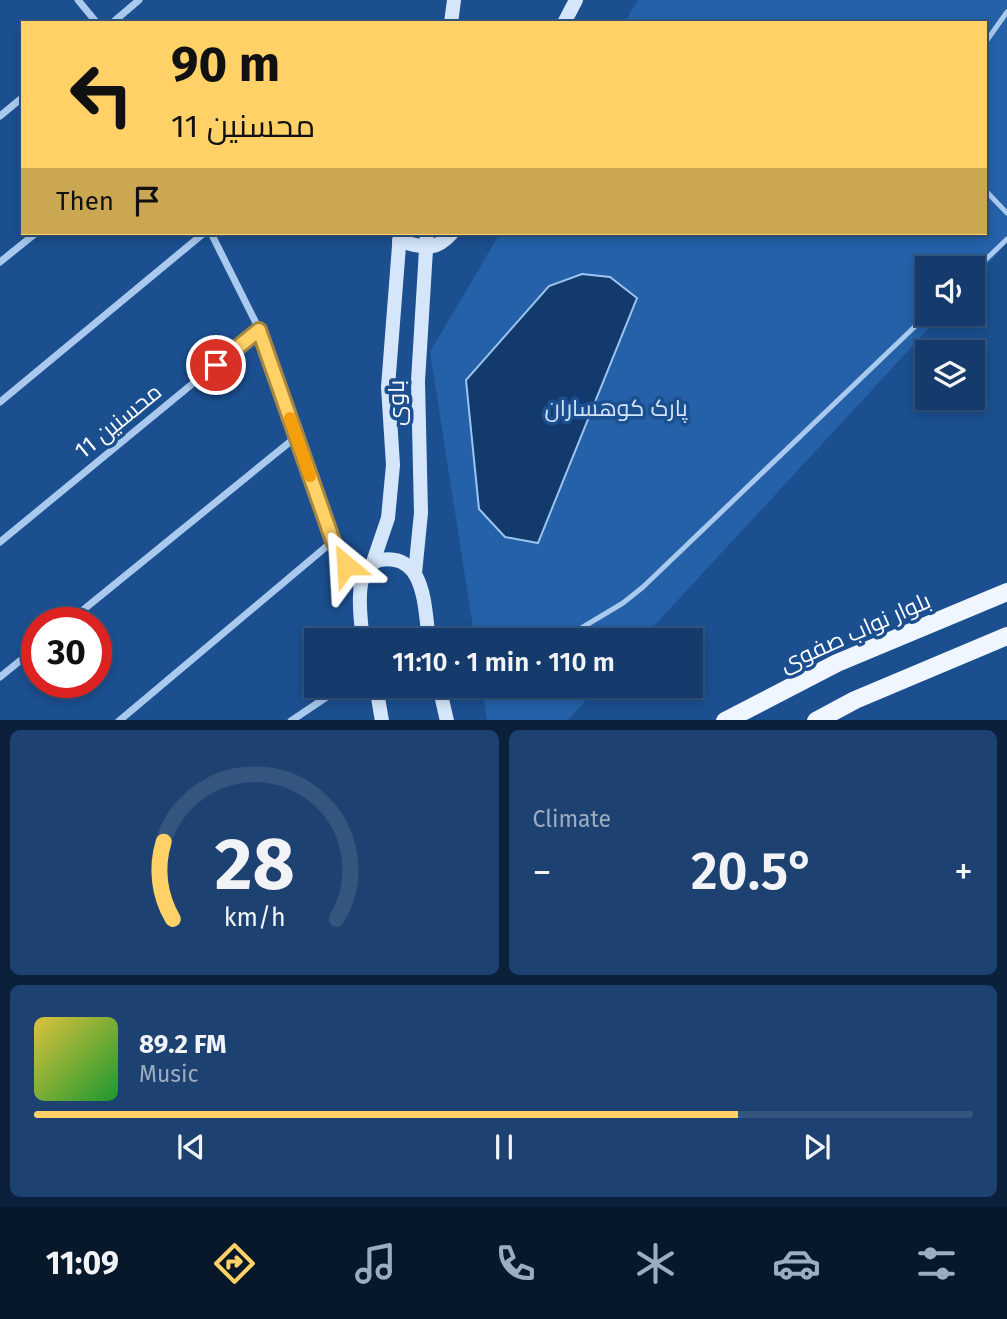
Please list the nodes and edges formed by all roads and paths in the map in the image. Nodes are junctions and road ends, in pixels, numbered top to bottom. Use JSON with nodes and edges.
{"nodes":[{"id":1,"x":78,"y":0,"type":"edge"},
{"id":2,"x":139,"y":0,"type":"edge"},
{"id":3,"x":454,"y":0,"type":"edge"},
{"id":4,"x":576,"y":0,"type":"edge"},
{"id":5,"x":1007,"y":12,"type":"edge"},
{"id":6,"x":95,"y":21,"type":"edge"},
{"id":7,"x":114,"y":21,"type":"edge"},
{"id":8,"x":451,"y":21,"type":"edge"},
{"id":9,"x":565,"y":21,"type":"edge"},
{"id":10,"x":987,"y":40,"type":"edge"},
{"id":11,"x":21,"y":99,"type":"edge"},
{"id":12,"x":0,"y":116,"type":"edge"},
{"id":13,"x":987,"y":192,"type":"edge"},
{"id":14,"x":1007,"y":213,"type":"edge"},
{"id":15,"x":34,"y":235,"type":"edge"},
{"id":16,"x":202,"y":235,"type":"edge"},
{"id":17,"x":212,"y":235,"type":"edge"},
{"id":18,"x":450,"y":235,"type":"edge"},
{"id":19,"x":400,"y":237,"type":"edge"},
{"id":20,"x":1007,"y":239,"type":"edge"},
{"id":21,"x":427,"y":240,"type":"edge"},
{"id":22,"x":985,"y":260,"type":"edge"},
{"id":23,"x":0,"y":262,"type":"edge"},
{"id":24,"x":915,"y":326,"type":"edge"},
{"id":25,"x":259,"y":330,"type":"junction"},
{"id":26,"x":0,"y":402,"type":"edge"},
{"id":27,"x":296,"y":437,"type":"junction"},
{"id":28,"x":333,"y":541,"type":"junction"},
{"id":29,"x":0,"y":542,"type":"edge"},
{"id":30,"x":372,"y":565,"type":"junction"},
{"id":31,"x":415,"y":573,"type":"junction"},
{"id":32,"x":359,"y":588,"type":"junction"},
{"id":33,"x":1007,"y":592,"type":"edge"},
{"id":34,"x":87,"y":607,"type":"edge"},
{"id":35,"x":362,"y":628,"type":"edge"},
{"id":36,"x":427,"y":628,"type":"edge"},
{"id":37,"x":581,"y":628,"type":"edge"},
{"id":38,"x":1007,"y":636,"type":"edge"},
{"id":39,"x":21,"y":661,"type":"edge"},
{"id":40,"x":0,"y":677,"type":"edge"},
{"id":41,"x":325,"y":698,"type":"edge"},
{"id":42,"x":378,"y":698,"type":"edge"},
{"id":43,"x":442,"y":698,"type":"edge"},
{"id":44,"x":119,"y":720,"type":"edge"},
{"id":45,"x":291,"y":720,"type":"edge"},
{"id":46,"x":382,"y":720,"type":"edge"},
{"id":47,"x":447,"y":720,"type":"edge"},
{"id":48,"x":725,"y":720,"type":"edge"},
{"id":49,"x":816,"y":720,"type":"edge"}],
"edges":[{"from":1,"to":6,"type":"street"},
{"from":2,"to":7,"type":"street"},
{"from":3,"to":8,"type":"street"},
{"from":4,"to":9,"type":"street"},
{"from":5,"to":10,"type":"lane"},
{"from":11,"to":12,"type":"street"},
{"from":13,"to":14,"type":"lane"},
{"from":15,"to":23,"type":"street"},
{"from":16,"to":26,"type":"street"},
{"from":17,"to":25,"type":"street"},
{"from":18,"to":21,"type":"street"},
{"from":19,"to":21,"type":"street"},
{"from":19,"to":30,"type":"street","name":"باوی"},
{"from":20,"to":22,"type":"lane"},
{"from":21,"to":31,"type":"street","name":"باوی"},
{"from":24,"to":37,"type":"lane"},
{"from":25,"to":27,"type":"street"},
{"from":25,"to":29,"type":"street","name":"محسنین 11"},
{"from":27,"to":28,"type":"street"},
{"from":27,"to":34,"type":"street"},
{"from":28,"to":32,"type":"street"},
{"from":28,"to":44,"type":"street"},
{"from":30,"to":31,"type":"street"},
{"from":30,"to":32,"type":"street","name":"باوی"},
{"from":31,"to":36,"type":"street"},
{"from":32,"to":35,"type":"street"},
{"from":33,"to":48,"type":"main road","name":"بلوار نواب صفوی"},
{"from":38,"to":49,"type":"main road"},
{"from":39,"to":40,"type":"street"},
{"from":41,"to":45,"type":"street"},
{"from":42,"to":46,"type":"street"},
{"from":43,"to":47,"type":"street"}]}
